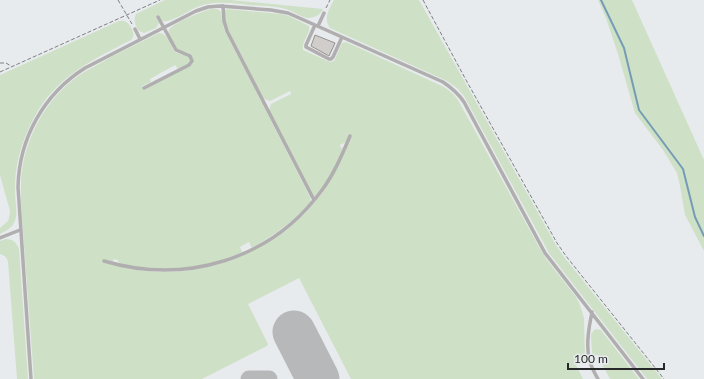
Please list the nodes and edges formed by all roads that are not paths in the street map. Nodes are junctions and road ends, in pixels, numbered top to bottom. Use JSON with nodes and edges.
{"nodes":[{"id":1,"x":223,"y":6,"type":"junction"},
{"id":2,"x":324,"y":13,"type":"road end"},
{"id":3,"x":158,"y":17,"type":"dead end"},
{"id":4,"x":316,"y":26,"type":"junction"},
{"id":5,"x":163,"y":27,"type":"junction"},
{"id":6,"x":135,"y":29,"type":"road end"},
{"id":7,"x":342,"y":37,"type":"junction"},
{"id":8,"x":140,"y":39,"type":"junction"},
{"id":9,"x":144,"y":88,"type":"dead end"},
{"id":10,"x":350,"y":136,"type":"dead end"},
{"id":11,"x":314,"y":200,"type":"junction"},
{"id":12,"x":20,"y":230,"type":"junction"},
{"id":13,"x":0,"y":238,"type":"edge"},
{"id":14,"x":104,"y":261,"type":"dead end"},
{"id":15,"x":592,"y":312,"type":"junction"},
{"id":16,"x":31,"y":379,"type":"edge"},
{"id":17,"x":598,"y":379,"type":"edge"},
{"id":18,"x":643,"y":379,"type":"edge"}],
"edges":[{"from":1,"to":4,"type":"lane"},
{"from":1,"to":5,"type":"lane"},
{"from":1,"to":11,"type":"lane"},
{"from":2,"to":4,"type":"lane"},
{"from":3,"to":5,"type":"lane"},
{"from":4,"to":7,"type":"lane"},
{"from":4,"to":7,"type":"lane"},
{"from":5,"to":8,"type":"lane"},
{"from":5,"to":9,"type":"lane"},
{"from":6,"to":8,"type":"lane"},
{"from":7,"to":15,"type":"lane"},
{"from":8,"to":12,"type":"lane"},
{"from":10,"to":11,"type":"lane"},
{"from":11,"to":14,"type":"lane"},
{"from":12,"to":13,"type":"lane"},
{"from":12,"to":16,"type":"lane"},
{"from":15,"to":17,"type":"lane"},
{"from":15,"to":18,"type":"lane"}]}
